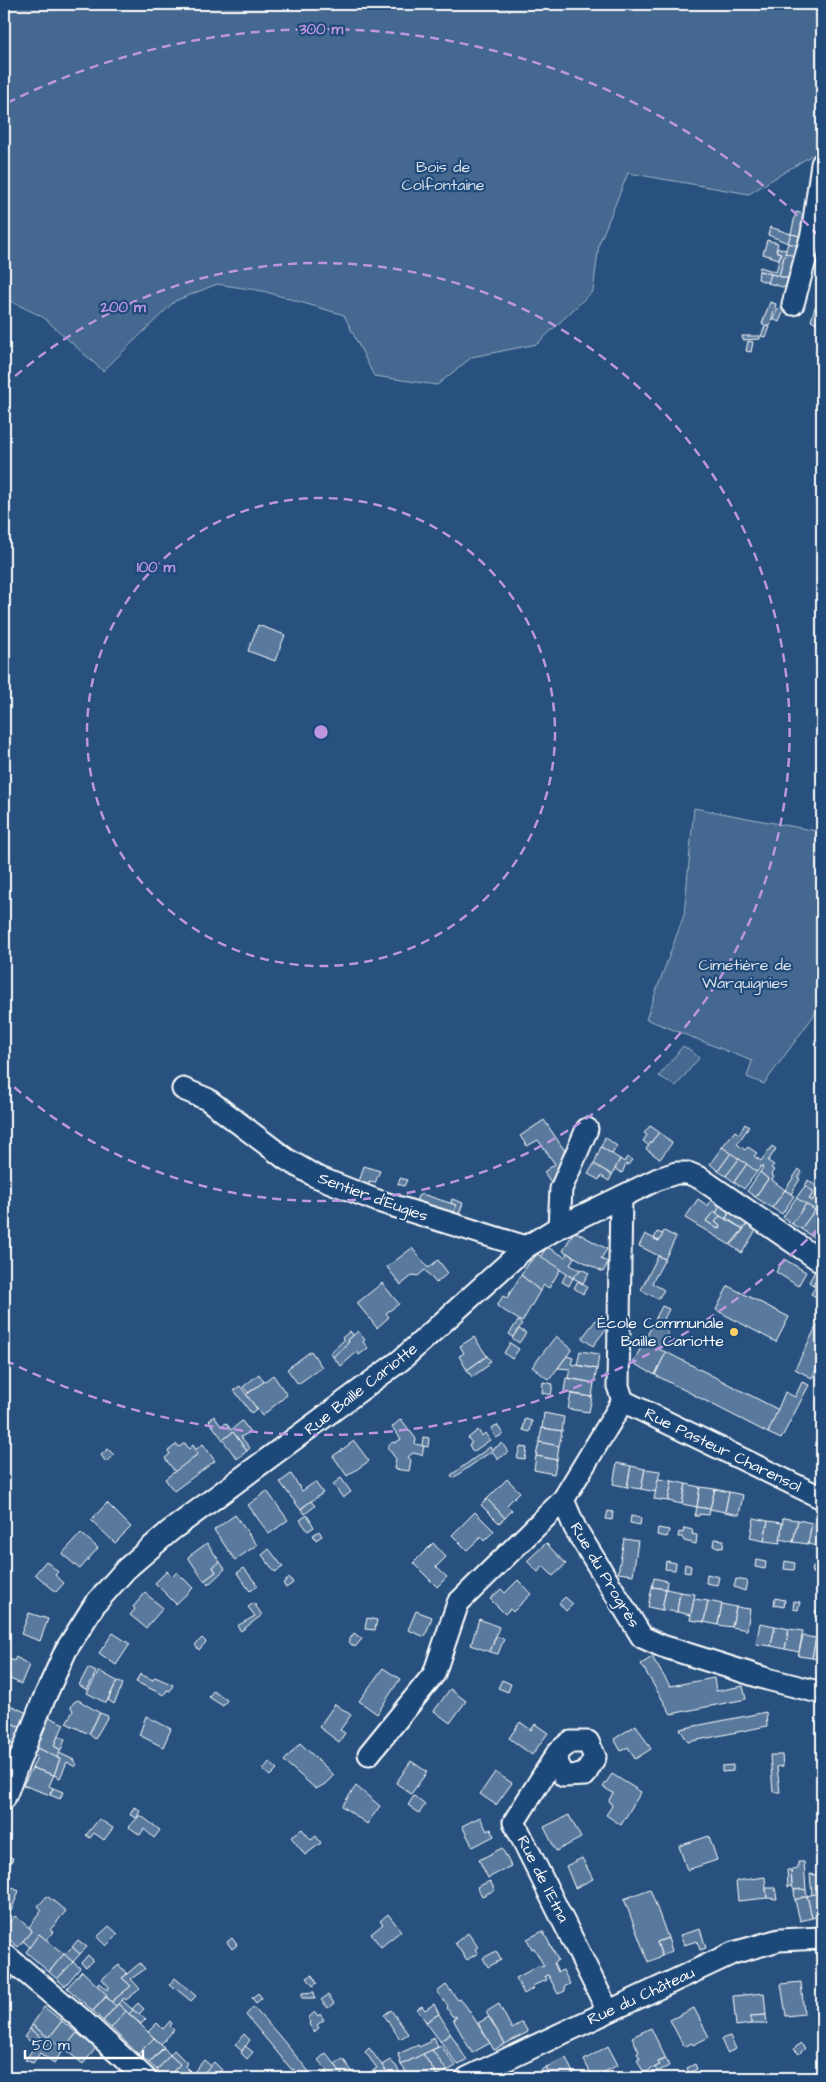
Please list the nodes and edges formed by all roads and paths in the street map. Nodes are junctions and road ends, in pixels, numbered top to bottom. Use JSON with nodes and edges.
{"nodes":[{"id":1,"x":822,"y":164,"type":"edge"},
{"id":2,"x":793,"y":304,"type":"dead end"},
{"id":3,"x":183,"y":1089,"type":"dead end"},
{"id":4,"x":587,"y":1128,"type":"dead end"},
{"id":5,"x":621,"y":1197,"type":"junction"},
{"id":6,"x":559,"y":1227,"type":"junction"},
{"id":7,"x":526,"y":1247,"type":"junction"},
{"id":8,"x":822,"y":1262,"type":"edge"},
{"id":9,"x":623,"y":1401,"type":"junction"},
{"id":10,"x":822,"y":1498,"type":"edge"},
{"id":11,"x":564,"y":1500,"type":"junction"},
{"id":12,"x":822,"y":1693,"type":"edge"},
{"id":13,"x":558,"y":1752,"type":"dead end"},
{"id":14,"x":370,"y":1754,"type":"dead end"},
{"id":15,"x":4,"y":1799,"type":"edge"},
{"id":16,"x":822,"y":1938,"type":"edge"},
{"id":17,"x":4,"y":1954,"type":"edge"},
{"id":18,"x":608,"y":2011,"type":"junction"},
{"id":19,"x":145,"y":2078,"type":"edge"},
{"id":20,"x":467,"y":2078,"type":"edge"}],
"edges":[{"from":1,"to":2,"type":"street"},
{"from":3,"to":7,"type":"street","name":"Sentier d'Eugies"},
{"from":4,"to":6,"type":"street"},
{"from":5,"to":6,"type":"street","name":"Rue Baille Cariotte"},
{"from":5,"to":8,"type":"street","name":"Rue Baille Cariotte"},
{"from":5,"to":9,"type":"street"},
{"from":6,"to":7,"type":"street","name":"Rue Baille Cariotte"},
{"from":7,"to":15,"type":"street","name":"Rue Baille Cariotte"},
{"from":9,"to":10,"type":"street","name":"Rue Pasteur Charensol"},
{"from":9,"to":11,"type":"street"},
{"from":11,"to":12,"type":"street","name":"Rue du Progrès"},
{"from":11,"to":14,"type":"street"},
{"from":13,"to":18,"type":"street","name":"Rue de l'Etna"},
{"from":16,"to":18,"type":"street","name":"Rue du Château"},
{"from":17,"to":19,"type":"street"},
{"from":18,"to":20,"type":"street","name":"Rue du Château"}]}
